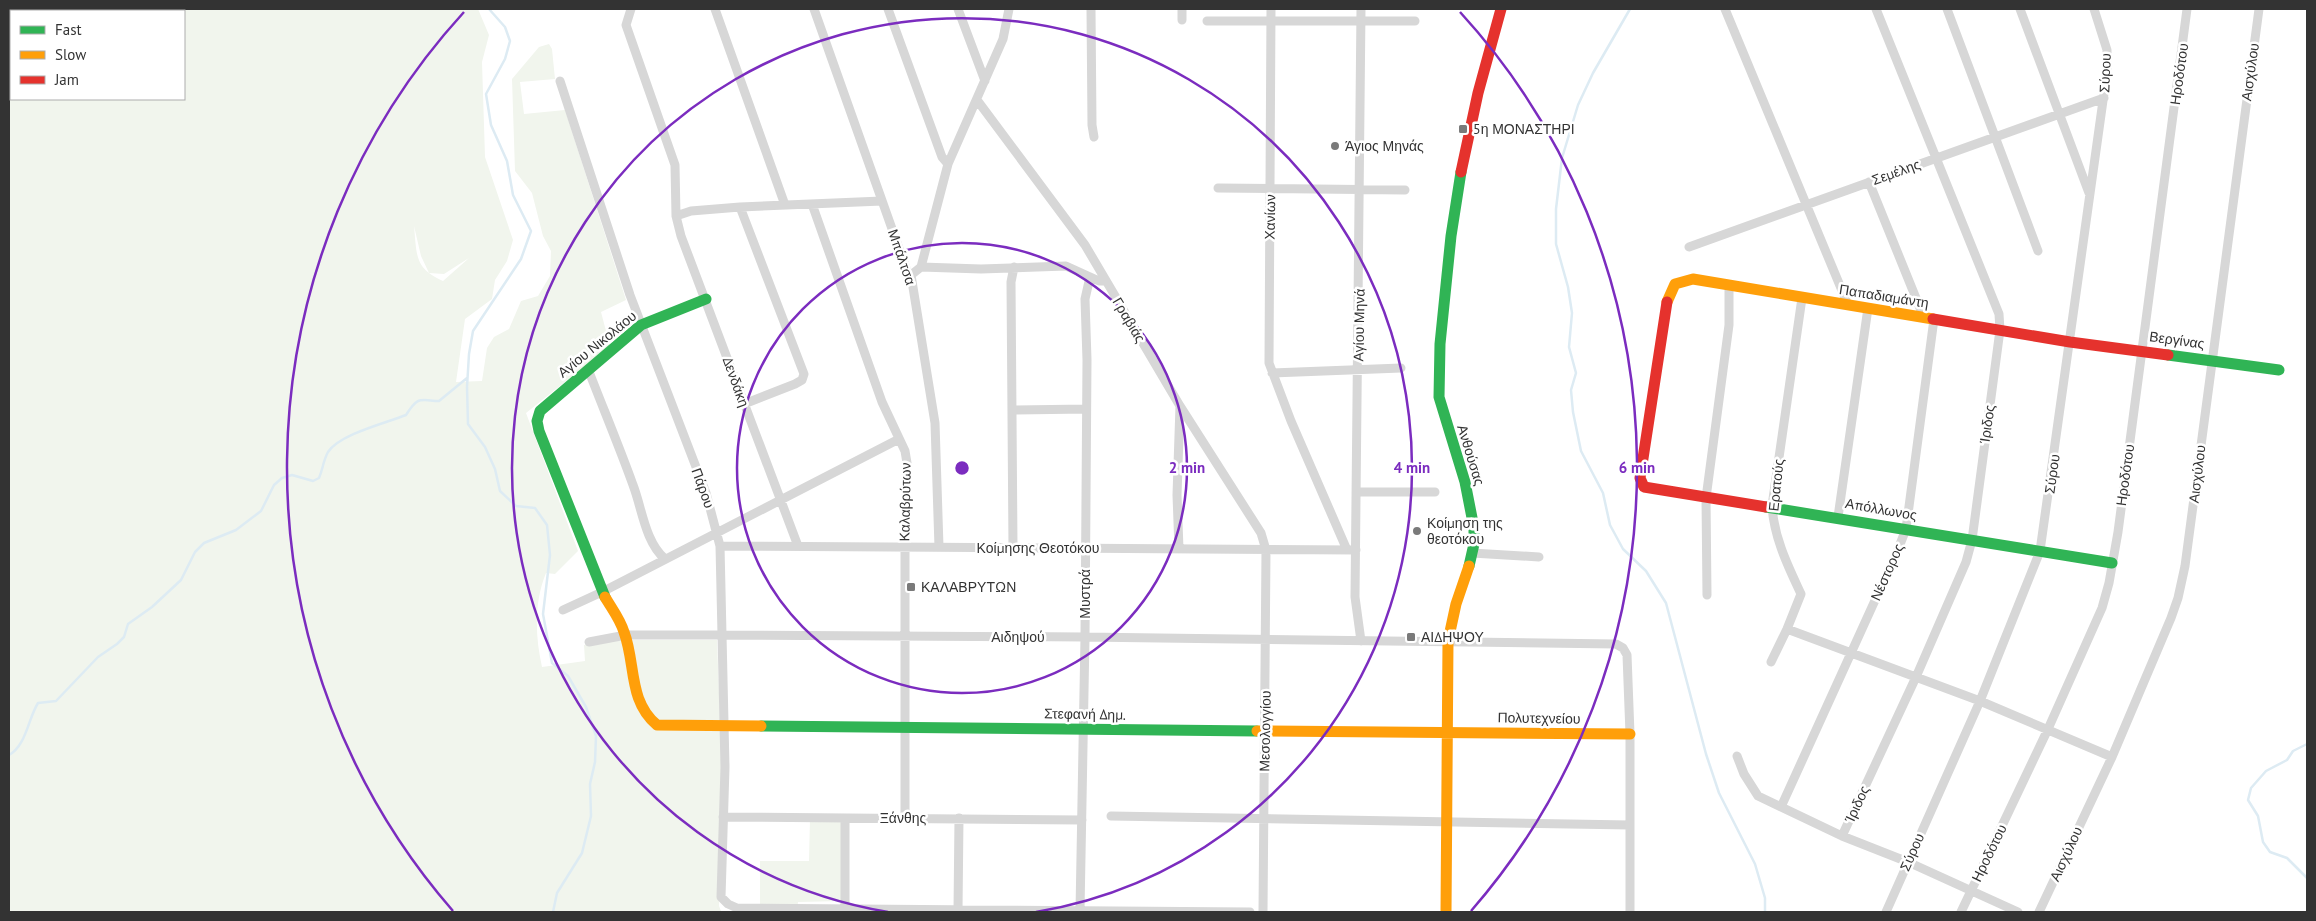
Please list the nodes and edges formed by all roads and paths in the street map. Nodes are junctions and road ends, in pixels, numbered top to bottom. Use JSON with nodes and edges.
{"nodes":[{"id":1,"x":631,"y":9,"type":"edge"},
{"id":2,"x":715,"y":9,"type":"edge"},
{"id":3,"x":814,"y":9,"type":"edge"},
{"id":4,"x":888,"y":9,"type":"edge"},
{"id":5,"x":958,"y":9,"type":"edge"},
{"id":6,"x":1009,"y":9,"type":"edge"},
{"id":7,"x":1091,"y":9,"type":"edge"},
{"id":8,"x":1182,"y":9,"type":"edge"},
{"id":9,"x":1271,"y":9,"type":"edge"},
{"id":10,"x":1361,"y":9,"type":"edge"},
{"id":11,"x":1501,"y":9,"type":"edge"},
{"id":12,"x":1725,"y":9,"type":"edge"},
{"id":13,"x":1876,"y":9,"type":"edge"},
{"id":14,"x":1947,"y":9,"type":"edge"},
{"id":15,"x":2020,"y":9,"type":"edge"},
{"id":16,"x":2094,"y":9,"type":"edge"},
{"id":17,"x":2187,"y":9,"type":"edge"},
{"id":18,"x":2259,"y":9,"type":"edge"},
{"id":19,"x":1182,"y":20,"type":"dead end"},
{"id":20,"x":1207,"y":21,"type":"dead end"},
{"id":21,"x":1271,"y":21,"type":"junction"},
{"id":22,"x":1361,"y":21,"type":"junction"},
{"id":23,"x":1415,"y":21,"type":"dead end"},
{"id":24,"x":560,"y":81,"type":"dead end"},
{"id":25,"x":985,"y":81,"type":"junction"},
{"id":26,"x":2104,"y":98,"type":"junction"},
{"id":27,"x":977,"y":100,"type":"junction"},
{"id":28,"x":2060,"y":114,"type":"junction"},
{"id":29,"x":1996,"y":136,"type":"junction"},
{"id":30,"x":1094,"y":137,"type":"dead end"},
{"id":31,"x":1935,"y":158,"type":"junction"},
{"id":32,"x":948,"y":164,"type":"junction"},
{"id":33,"x":1869,"y":182,"type":"junction"},
{"id":34,"x":1218,"y":188,"type":"dead end"},
{"id":35,"x":1270,"y":188,"type":"junction"},
{"id":36,"x":1361,"y":189,"type":"junction"},
{"id":37,"x":1405,"y":190,"type":"dead end"},
{"id":38,"x":2090,"y":196,"type":"junction"},
{"id":39,"x":882,"y":201,"type":"junction"},
{"id":40,"x":1807,"y":203,"type":"junction"},
{"id":41,"x":812,"y":204,"type":"junction"},
{"id":42,"x":785,"y":205,"type":"junction"},
{"id":43,"x":740,"y":207,"type":"junction"},
{"id":44,"x":676,"y":216,"type":"junction"},
{"id":45,"x":1689,"y":247,"type":"dead end"},
{"id":46,"x":2038,"y":251,"type":"dead end"},
{"id":47,"x":921,"y":267,"type":"junction"},
{"id":48,"x":1014,"y":267,"type":"junction"},
{"id":49,"x":911,"y":275,"type":"junction"},
{"id":50,"x":1090,"y":277,"type":"junction"},
{"id":51,"x":1105,"y":281,"type":"junction"},
{"id":52,"x":1729,"y":286,"type":"junction"},
{"id":53,"x":1802,"y":298,"type":"junction"},
{"id":54,"x":706,"y":299,"type":"junction"},
{"id":55,"x":1848,"y":305,"type":"junction"},
{"id":56,"x":1868,"y":308,"type":"junction"},
{"id":57,"x":1929,"y":318,"type":"junction"},
{"id":58,"x":642,"y":325,"type":"junction"},
{"id":59,"x":2000,"y":330,"type":"junction"},
{"id":60,"x":2070,"y":342,"type":"junction"},
{"id":61,"x":2142,"y":350,"type":"junction"},
{"id":62,"x":2212,"y":360,"type":"junction"},
{"id":63,"x":1401,"y":368,"type":"dead end"},
{"id":64,"x":588,"y":369,"type":"junction"},
{"id":65,"x":1358,"y":370,"type":"junction"},
{"id":66,"x":2279,"y":370,"type":"dead end"},
{"id":67,"x":1272,"y":373,"type":"junction"},
{"id":68,"x":744,"y":404,"type":"junction"},
{"id":69,"x":1180,"y":406,"type":"junction"},
{"id":70,"x":1086,"y":409,"type":"junction"},
{"id":71,"x":1013,"y":410,"type":"junction"},
{"id":72,"x":899,"y":439,"type":"junction"},
{"id":73,"x":1644,"y":486,"type":"joint"},
{"id":74,"x":1356,"y":492,"type":"junction"},
{"id":75,"x":1435,"y":492,"type":"dead end"},
{"id":76,"x":1706,"y":498,"type":"junction"},
{"id":77,"x":781,"y":500,"type":"junction"},
{"id":78,"x":1772,"y":506,"type":"junction"},
{"id":79,"x":1838,"y":517,"type":"junction"},
{"id":80,"x":1906,"y":529,"type":"junction"},
{"id":81,"x":718,"y":533,"type":"junction"},
{"id":82,"x":1972,"y":540,"type":"junction"},
{"id":83,"x":720,"y":546,"type":"junction"},
{"id":84,"x":798,"y":546,"type":"junction"},
{"id":85,"x":905,"y":547,"type":"junction"},
{"id":86,"x":939,"y":547,"type":"junction"},
{"id":87,"x":1013,"y":548,"type":"junction"},
{"id":88,"x":1085,"y":548,"type":"junction"},
{"id":89,"x":1179,"y":549,"type":"junction"},
{"id":90,"x":1266,"y":550,"type":"junction"},
{"id":91,"x":1351,"y":550,"type":"junction"},
{"id":92,"x":2040,"y":551,"type":"junction"},
{"id":93,"x":1472,"y":552,"type":"junction"},
{"id":94,"x":1539,"y":556,"type":"dead end"},
{"id":95,"x":665,"y":559,"type":"junction"},
{"id":96,"x":2112,"y":563,"type":"junction"},
{"id":97,"x":602,"y":592,"type":"junction"},
{"id":98,"x":1707,"y":595,"type":"dead end"},
{"id":99,"x":563,"y":610,"type":"dead end"},
{"id":100,"x":1788,"y":629,"type":"junction"},
{"id":101,"x":626,"y":635,"type":"junction"},
{"id":102,"x":721,"y":636,"type":"junction"},
{"id":103,"x":1085,"y":637,"type":"junction"},
{"id":104,"x":905,"y":638,"type":"junction"},
{"id":105,"x":1265,"y":640,"type":"junction"},
{"id":106,"x":1360,"y":641,"type":"junction"},
{"id":107,"x":1448,"y":641,"type":"junction"},
{"id":108,"x":589,"y":642,"type":"dead end"},
{"id":109,"x":1850,"y":652,"type":"junction"},
{"id":110,"x":1771,"y":662,"type":"dead end"},
{"id":111,"x":1916,"y":677,"type":"junction"},
{"id":112,"x":1980,"y":701,"type":"junction"},
{"id":113,"x":723,"y":725,"type":"junction"},
{"id":114,"x":905,"y":727,"type":"junction"},
{"id":115,"x":1084,"y":729,"type":"junction"},
{"id":116,"x":1265,"y":730,"type":"junction"},
{"id":117,"x":2048,"y":730,"type":"junction"},
{"id":118,"x":1447,"y":732,"type":"junction"},
{"id":119,"x":1630,"y":734,"type":"junction"},
{"id":120,"x":1737,"y":756,"type":"dead end"},
{"id":121,"x":2112,"y":757,"type":"junction"},
{"id":122,"x":1781,"y":807,"type":"junction"},
{"id":123,"x":1111,"y":816,"type":"dead end"},
{"id":124,"x":723,"y":817,"type":"junction"},
{"id":125,"x":845,"y":818,"type":"junction"},
{"id":126,"x":905,"y":818,"type":"junction"},
{"id":127,"x":959,"y":818,"type":"junction"},
{"id":128,"x":1264,"y":819,"type":"junction"},
{"id":129,"x":1082,"y":820,"type":"junction"},
{"id":130,"x":1447,"y":822,"type":"junction"},
{"id":131,"x":1630,"y":825,"type":"junction"},
{"id":132,"x":1842,"y":836,"type":"junction"},
{"id":133,"x":1908,"y":862,"type":"junction"},
{"id":134,"x":1971,"y":890,"type":"junction"},
{"id":135,"x":845,"y":908,"type":"junction"},
{"id":136,"x":958,"y":910,"type":"junction"},
{"id":137,"x":908,"y":911,"type":"edge"},
{"id":138,"x":1080,"y":911,"type":"junction"},
{"id":139,"x":1250,"y":912,"type":"edge"},
{"id":140,"x":1263,"y":912,"type":"edge"},
{"id":141,"x":1446,"y":912,"type":"edge"},
{"id":142,"x":1630,"y":912,"type":"edge"},
{"id":143,"x":1886,"y":912,"type":"edge"},
{"id":144,"x":1961,"y":912,"type":"edge"},
{"id":145,"x":2018,"y":912,"type":"edge"},
{"id":146,"x":2039,"y":912,"type":"edge"}],
"edges":[{"from":1,"to":44,"type":"street","name":"Δενδάκη"},
{"from":2,"to":42,"type":"street"},
{"from":3,"to":39,"type":"street","name":"Μπάλτσα"},
{"from":4,"to":32,"type":"street"},
{"from":5,"to":25,"type":"street"},
{"from":6,"to":25,"type":"street"},
{"from":7,"to":30,"type":"street"},
{"from":8,"to":19,"type":"street"},
{"from":9,"to":21,"type":"street","name":"Χανίων"},
{"from":10,"to":22,"type":"street","name":"Αγίου Μηνά"},
{"from":11,"to":93,"type":"street","name":"Ανθούσας"},
{"from":12,"to":40,"type":"street"},
{"from":13,"to":31,"type":"street","name":"Ίριδος"},
{"from":14,"to":29,"type":"street"},
{"from":15,"to":28,"type":"street"},
{"from":16,"to":26,"type":"street","name":"Σύρου"},
{"from":17,"to":61,"type":"street","name":"Ηροδότου"},
{"from":18,"to":62,"type":"street","name":"Αισχύλου"},
{"from":20,"to":21,"type":"street"},
{"from":21,"to":22,"type":"street"},
{"from":21,"to":35,"type":"street","name":"Χανίων"},
{"from":22,"to":23,"type":"street"},
{"from":22,"to":36,"type":"street","name":"Αγίου Μηνά"},
{"from":24,"to":58,"type":"street","name":"Πάρου"},
{"from":25,"to":27,"type":"street"},
{"from":26,"to":28,"type":"street","name":"Σεμέλης"},
{"from":26,"to":38,"type":"street","name":"Σύρου"},
{"from":27,"to":32,"type":"street"},
{"from":27,"to":51,"type":"street","name":"Γραβιάς"},
{"from":28,"to":29,"type":"street","name":"Σεμέλης"},
{"from":28,"to":38,"type":"street"},
{"from":29,"to":31,"type":"street","name":"Σεμέλης"},
{"from":29,"to":46,"type":"street"},
{"from":31,"to":33,"type":"street","name":"Σεμέλης"},
{"from":31,"to":59,"type":"street","name":"Ίριδος"},
{"from":32,"to":47,"type":"street"},
{"from":33,"to":40,"type":"street","name":"Σεμέλης"},
{"from":33,"to":57,"type":"street"},
{"from":34,"to":35,"type":"street"},
{"from":35,"to":36,"type":"street"},
{"from":35,"to":67,"type":"street","name":"Χανίων"},
{"from":36,"to":37,"type":"street"},
{"from":36,"to":65,"type":"street","name":"Αγίου Μηνά"},
{"from":38,"to":60,"type":"street","name":"Σύρου"},
{"from":39,"to":41,"type":"street"},
{"from":39,"to":49,"type":"street","name":"Μπάλτσα"},
{"from":40,"to":45,"type":"street","name":"Σεμέλης"},
{"from":40,"to":55,"type":"street"},
{"from":41,"to":42,"type":"street"},
{"from":41,"to":72,"type":"street","name":"Καλαβρύτων"},
{"from":42,"to":43,"type":"street"},
{"from":43,"to":44,"type":"street"},
{"from":43,"to":68,"type":"street"},
{"from":44,"to":54,"type":"street","name":"Δενδάκη"},
{"from":47,"to":48,"type":"street"},
{"from":47,"to":49,"type":"street"},
{"from":48,"to":50,"type":"street"},
{"from":48,"to":71,"type":"street"},
{"from":49,"to":86,"type":"street","name":"Μπάλτσα"},
{"from":50,"to":51,"type":"street"},
{"from":50,"to":70,"type":"street","name":"Μυστρά"},
{"from":51,"to":69,"type":"street","name":"Γραβιάς"},
{"from":52,"to":53,"type":"street","name":"Παπαδιαμάντη"},
{"from":52,"to":73,"type":"street","name":"Παπαδιαμάντη"},
{"from":52,"to":76,"type":"street"},
{"from":53,"to":55,"type":"street","name":"Παπαδιαμάντη"},
{"from":53,"to":78,"type":"street","name":"Ερατούς"},
{"from":54,"to":58,"type":"street","name":"Αγίου Νικολάου"},
{"from":54,"to":68,"type":"street","name":"Δενδάκη"},
{"from":55,"to":56,"type":"street","name":"Παπαδιαμάντη"},
{"from":56,"to":57,"type":"street","name":"Παπαδιαμάντη"},
{"from":56,"to":79,"type":"street"},
{"from":57,"to":59,"type":"street","name":"Παπαδιαμάντη"},
{"from":57,"to":80,"type":"street","name":"Νέστορος"},
{"from":58,"to":64,"type":"street","name":"Αγίου Νικολάου"},
{"from":58,"to":81,"type":"street","name":"Πάρου"},
{"from":59,"to":60,"type":"street","name":"Παπαδιαμάντη"},
{"from":59,"to":82,"type":"street","name":"Ίριδος"},
{"from":60,"to":61,"type":"street","name":"Βεργίνας"},
{"from":60,"to":92,"type":"street","name":"Σύρου"},
{"from":61,"to":62,"type":"street","name":"Βεργίνας"},
{"from":61,"to":96,"type":"street","name":"Ηροδότου"},
{"from":62,"to":66,"type":"street","name":"Βεργίνας"},
{"from":62,"to":121,"type":"street","name":"Αισχύλου"},
{"from":63,"to":65,"type":"street"},
{"from":64,"to":95,"type":"street"},
{"from":64,"to":97,"type":"street","name":"Αγίου Νικολάου"},
{"from":65,"to":67,"type":"street"},
{"from":65,"to":74,"type":"street","name":"Αγίου Μηνά"},
{"from":67,"to":91,"type":"street","name":"Χανίων"},
{"from":68,"to":77,"type":"street","name":"Δενδάκη"},
{"from":69,"to":89,"type":"street"},
{"from":69,"to":90,"type":"street","name":"Γραβιάς"},
{"from":70,"to":71,"type":"street"},
{"from":70,"to":88,"type":"street","name":"Μυστρά"},
{"from":71,"to":87,"type":"street"},
{"from":72,"to":77,"type":"street"},
{"from":72,"to":85,"type":"street","name":"Καλαβρύτων"},
{"from":73,"to":76,"type":"street","name":"Απόλλωνος"},
{"from":74,"to":75,"type":"street"},
{"from":74,"to":91,"type":"street","name":"Αγίου Μηνά"},
{"from":76,"to":78,"type":"street","name":"Απόλλωνος"},
{"from":76,"to":98,"type":"street"},
{"from":77,"to":81,"type":"street"},
{"from":77,"to":84,"type":"street","name":"Δενδάκη"},
{"from":78,"to":79,"type":"street","name":"Απόλλωνος"},
{"from":78,"to":100,"type":"street","name":"Ερατούς"},
{"from":79,"to":80,"type":"street","name":"Απόλλωνος"},
{"from":80,"to":82,"type":"street","name":"Απόλλωνος"},
{"from":80,"to":109,"type":"street","name":"Νέστορος"},
{"from":81,"to":83,"type":"street","name":"Πάρου"},
{"from":81,"to":95,"type":"street"},
{"from":82,"to":92,"type":"street","name":"Απόλλωνος"},
{"from":82,"to":111,"type":"street","name":"Ίριδος"},
{"from":83,"to":84,"type":"street","name":"Κοίμησης Θεοτόκου"},
{"from":83,"to":102,"type":"street","name":"Πάρου"},
{"from":84,"to":85,"type":"street","name":"Κοίμησης Θεοτόκου"},
{"from":85,"to":86,"type":"street","name":"Κοίμησης Θεοτόκου"},
{"from":85,"to":104,"type":"street","name":"Καλαβρύτων"},
{"from":86,"to":87,"type":"street","name":"Κοίμησης Θεοτόκου"},
{"from":87,"to":88,"type":"street","name":"Κοίμησης Θεοτόκου"},
{"from":88,"to":89,"type":"street","name":"Κοίμησης Θεοτόκου"},
{"from":88,"to":103,"type":"street","name":"Μυστρά"},
{"from":89,"to":90,"type":"street","name":"Κοίμησης Θεοτόκου"},
{"from":90,"to":91,"type":"street","name":"Κοίμησης Θεοτόκου"},
{"from":90,"to":105,"type":"street","name":"Μεσολογγίου"},
{"from":91,"to":106,"type":"street","name":"Αγίου Μηνά"},
{"from":92,"to":96,"type":"street","name":"Απόλλωνος"},
{"from":92,"to":112,"type":"street","name":"Σύρου"},
{"from":93,"to":94,"type":"street"},
{"from":93,"to":107,"type":"street","name":"Ανθούσας"},
{"from":95,"to":97,"type":"street"},
{"from":96,"to":117,"type":"street","name":"Ηροδότου"},
{"from":97,"to":99,"type":"street"},
{"from":97,"to":101,"type":"street"},
{"from":100,"to":109,"type":"street"},
{"from":100,"to":110,"type":"street","name":"Ερατούς"},
{"from":101,"to":102,"type":"street","name":"Αιδηψού"},
{"from":101,"to":108,"type":"street","name":"Αιδηψού"},
{"from":101,"to":113,"type":"street","name":"Στεφανή Δημ."},
{"from":102,"to":104,"type":"street","name":"Αιδηψού"},
{"from":102,"to":113,"type":"street","name":"Πάρου"},
{"from":103,"to":104,"type":"street","name":"Αιδηψού"},
{"from":103,"to":105,"type":"street","name":"Αιδηψού"},
{"from":103,"to":115,"type":"street","name":"Μυστρά"},
{"from":104,"to":114,"type":"street","name":"Καλαβρύτων"},
{"from":105,"to":106,"type":"street","name":"Αιδηψού"},
{"from":105,"to":116,"type":"street","name":"Μεσολογγίου"},
{"from":106,"to":107,"type":"street","name":"Αιδηψού"},
{"from":107,"to":118,"type":"street","name":"Ανθούσας"},
{"from":107,"to":119,"type":"street","name":"Αιδηψού"},
{"from":109,"to":111,"type":"street"},
{"from":109,"to":122,"type":"street","name":"Νέστορος"},
{"from":111,"to":112,"type":"street"},
{"from":111,"to":132,"type":"street","name":"Ίριδος"},
{"from":112,"to":117,"type":"street"},
{"from":112,"to":133,"type":"street","name":"Σύρου"},
{"from":113,"to":114,"type":"street","name":"Στεφανή Δημ."},
{"from":113,"to":124,"type":"street","name":"Πάρου"},
{"from":114,"to":115,"type":"street","name":"Στεφανή Δημ."},
{"from":114,"to":126,"type":"street","name":"Καλαβρύτων"},
{"from":115,"to":116,"type":"street","name":"Στεφανή Δημ."},
{"from":115,"to":129,"type":"street","name":"Μυστρά"},
{"from":116,"to":118,"type":"street","name":"Στεφανή Δημ."},
{"from":116,"to":128,"type":"street","name":"Μεσολογγίου"},
{"from":117,"to":121,"type":"street"},
{"from":117,"to":134,"type":"street","name":"Ηροδότου"},
{"from":118,"to":119,"type":"street","name":"Πολυτεχνείου"},
{"from":118,"to":130,"type":"street","name":"Ανθούσας"},
{"from":119,"to":131,"type":"street"},
{"from":120,"to":122,"type":"street"},
{"from":121,"to":146,"type":"street","name":"Αισχύλου"},
{"from":122,"to":132,"type":"street"},
{"from":123,"to":128,"type":"street"},
{"from":124,"to":125,"type":"street","name":"Ξάνθης"},
{"from":124,"to":135,"type":"street","name":"Πάρου"},
{"from":125,"to":126,"type":"street","name":"Ξάνθης"},
{"from":125,"to":135,"type":"street"},
{"from":126,"to":127,"type":"street","name":"Ξάνθης"},
{"from":127,"to":129,"type":"street","name":"Ξάνθης"},
{"from":127,"to":136,"type":"street"},
{"from":128,"to":130,"type":"street"},
{"from":128,"to":140,"type":"street","name":"Μεσολογγίου"},
{"from":129,"to":138,"type":"street","name":"Μυστρά"},
{"from":130,"to":131,"type":"street"},
{"from":130,"to":141,"type":"street","name":"Ανθούσας"},
{"from":131,"to":142,"type":"street"},
{"from":132,"to":133,"type":"street"},
{"from":133,"to":134,"type":"street"},
{"from":133,"to":143,"type":"street","name":"Σύρου"},
{"from":134,"to":144,"type":"street","name":"Ηροδότου"},
{"from":134,"to":145,"type":"street"},
{"from":135,"to":137,"type":"street"},
{"from":136,"to":137,"type":"street"},
{"from":136,"to":138,"type":"street"},
{"from":138,"to":139,"type":"street"}]}
